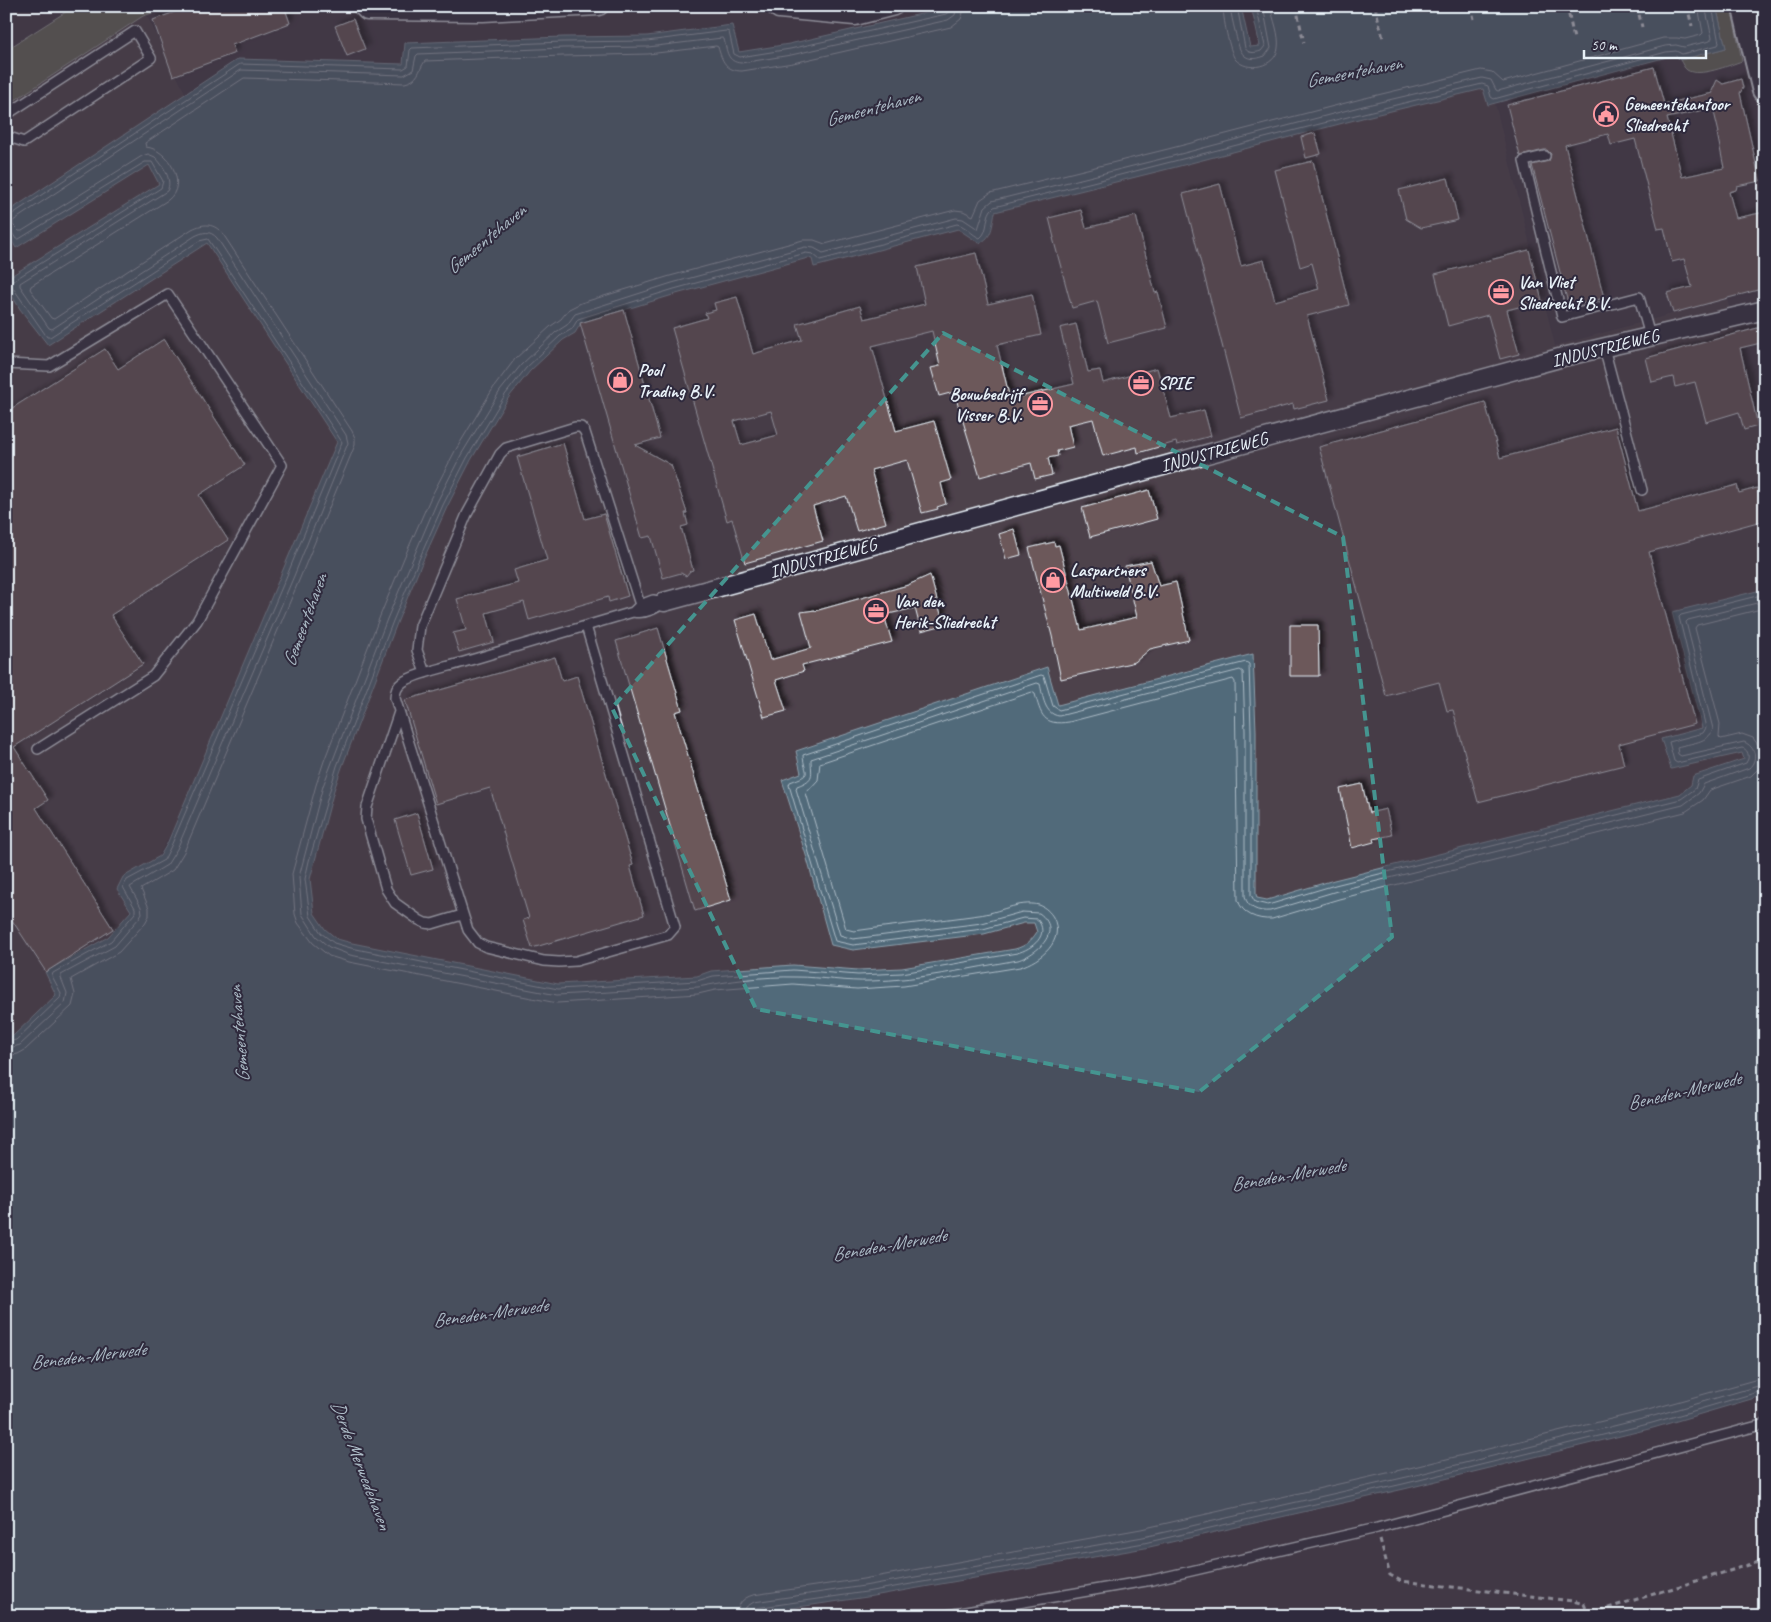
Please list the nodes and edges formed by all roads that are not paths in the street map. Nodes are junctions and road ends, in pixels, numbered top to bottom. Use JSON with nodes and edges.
{"nodes":[{"id":1,"x":599,"y":6,"type":"edge"},
{"id":2,"x":775,"y":6,"type":"edge"},
{"id":3,"x":894,"y":6,"type":"edge"},
{"id":4,"x":1745,"y":6,"type":"edge"},
{"id":5,"x":365,"y":8,"type":"edge"},
{"id":6,"x":483,"y":9,"type":"edge"},
{"id":7,"x":1765,"y":89,"type":"edge"},
{"id":8,"x":6,"y":114,"type":"edge"},
{"id":9,"x":6,"y":136,"type":"edge"},
{"id":10,"x":1545,"y":156,"type":"dead end"},
{"id":11,"x":1765,"y":310,"type":"edge"},
{"id":12,"x":1650,"y":336,"type":"junction"},
{"id":13,"x":1604,"y":348,"type":"junction"},
{"id":14,"x":6,"y":364,"type":"edge"},
{"id":15,"x":1642,"y":490,"type":"dead end"},
{"id":16,"x":664,"y":602,"type":"junction"},
{"id":17,"x":640,"y":605,"type":"junction"},
{"id":18,"x":633,"y":612,"type":"junction"},
{"id":19,"x":586,"y":626,"type":"junction"},
{"id":20,"x":425,"y":674,"type":"junction"},
{"id":21,"x":399,"y":712,"type":"junction"},
{"id":22,"x":38,"y":749,"type":"dead end"},
{"id":23,"x":462,"y":915,"type":"junction"},
{"id":24,"x":1765,"y":1424,"type":"edge"},
{"id":25,"x":942,"y":1616,"type":"edge"}],
"edges":[{"from":1,"to":6,"type":"street"},
{"from":2,"to":3,"type":"street"},
{"from":4,"to":7,"type":"street"},
{"from":5,"to":6,"type":"street"},
{"from":8,"to":9,"type":"lane"},
{"from":10,"to":12,"type":"lane"},
{"from":11,"to":12,"type":"street","name":"INDUSTRIEWEG"},
{"from":12,"to":13,"type":"street","name":"INDUSTRIEWEG"},
{"from":13,"to":15,"type":"lane"},
{"from":13,"to":16,"type":"street","name":"INDUSTRIEWEG"},
{"from":14,"to":22,"type":"lane"},
{"from":16,"to":17,"type":"lane"},
{"from":16,"to":18,"type":"lane"},
{"from":17,"to":18,"type":"lane"},
{"from":17,"to":20,"type":"lane"},
{"from":18,"to":19,"type":"lane"},
{"from":19,"to":20,"type":"lane"},
{"from":19,"to":23,"type":"lane"},
{"from":20,"to":21,"type":"lane"},
{"from":21,"to":23,"type":"lane"},
{"from":21,"to":23,"type":"lane"},
{"from":24,"to":25,"type":"lane"}]}
